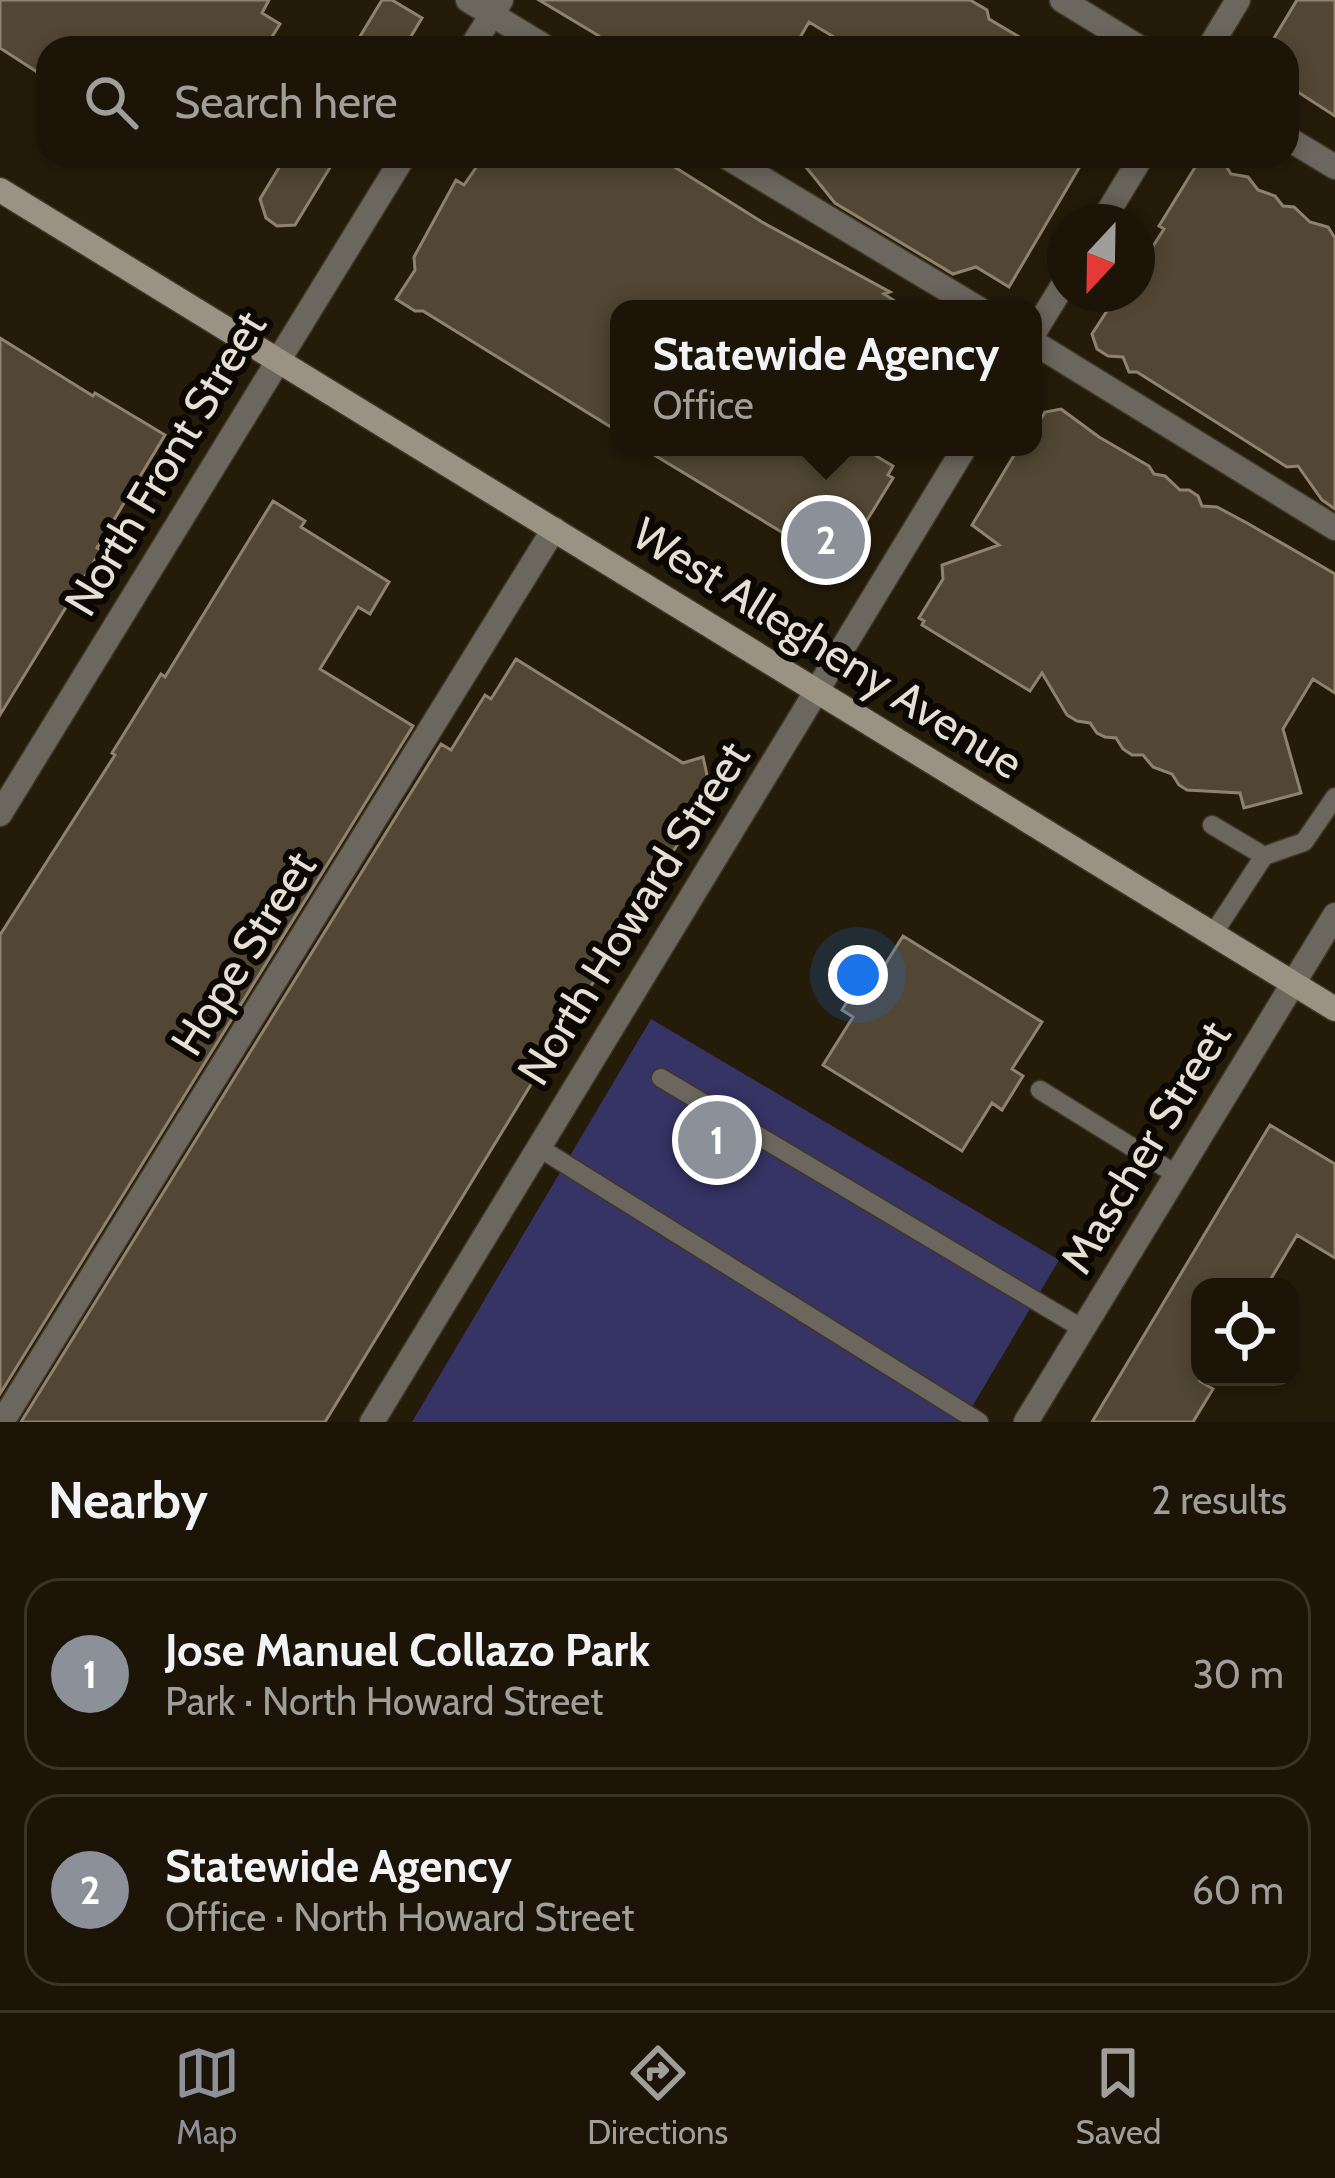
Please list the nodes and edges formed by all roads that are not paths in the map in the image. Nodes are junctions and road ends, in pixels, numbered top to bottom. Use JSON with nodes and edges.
{"nodes":[{"id":1,"x":468,"y":0,"type":"edge"},
{"id":2,"x":1062,"y":0,"type":"edge"},
{"id":3,"x":1238,"y":0,"type":"edge"},
{"id":4,"x":496,"y":7,"type":"edge"},
{"id":5,"x":478,"y":36,"type":"edge"},
{"id":6,"x":532,"y":36,"type":"edge"},
{"id":7,"x":1120,"y":36,"type":"edge"},
{"id":8,"x":1216,"y":36,"type":"edge"},
{"id":9,"x":1299,"y":145,"type":"edge"},
{"id":10,"x":1335,"y":167,"type":"edge"},
{"id":11,"x":396,"y":168,"type":"edge"},
{"id":12,"x":745,"y":168,"type":"edge"},
{"id":13,"x":1135,"y":168,"type":"edge"},
{"id":14,"x":0,"y":190,"type":"edge"},
{"id":15,"x":1113,"y":204,"type":"edge"},
{"id":16,"x":964,"y":300,"type":"edge"},
{"id":17,"x":1042,"y":344,"type":"edge"},
{"id":18,"x":277,"y":359,"type":"junction"},
{"id":19,"x":960,"y":456,"type":"edge"},
{"id":20,"x":1335,"y":528,"type":"edge"},
{"id":21,"x":554,"y":529,"type":"junction"},
{"id":22,"x":818,"y":691,"type":"junction"},
{"id":23,"x":1335,"y":797,"type":"edge"},
{"id":24,"x":0,"y":814,"type":"edge"},
{"id":25,"x":1213,"y":825,"type":"dead end"},
{"id":26,"x":1264,"y":856,"type":"junction"},
{"id":27,"x":1335,"y":915,"type":"edge"},
{"id":28,"x":1213,"y":934,"type":"junction"},
{"id":29,"x":1294,"y":983,"type":"junction"},
{"id":30,"x":1335,"y":1009,"type":"edge"},
{"id":31,"x":661,"y":1078,"type":"dead end"},
{"id":32,"x":1040,"y":1090,"type":"dead end"},
{"id":33,"x":538,"y":1147,"type":"junction"},
{"id":34,"x":1177,"y":1175,"type":"junction"},
{"id":35,"x":1083,"y":1329,"type":"junction"},
{"id":36,"x":2,"y":1422,"type":"edge"},
{"id":37,"x":372,"y":1422,"type":"edge"},
{"id":38,"x":979,"y":1422,"type":"edge"},
{"id":39,"x":1026,"y":1422,"type":"edge"}],
"edges":[{"from":1,"to":4,"type":"street"},
{"from":2,"to":7,"type":"street"},
{"from":3,"to":8,"type":"street"},
{"from":4,"to":5,"type":"street"},
{"from":4,"to":6,"type":"street"},
{"from":9,"to":10,"type":"street"},
{"from":11,"to":18,"type":"street","name":"North Front Street"},
{"from":12,"to":16,"type":"street"},
{"from":13,"to":15,"type":"street"},
{"from":14,"to":18,"type":"main road","name":"West Allegheny Avenue"},
{"from":17,"to":20,"type":"street"},
{"from":18,"to":21,"type":"main road","name":"West Allegheny Avenue"},
{"from":18,"to":24,"type":"street","name":"North Front Street"},
{"from":19,"to":22,"type":"street","name":"North Howard Street"},
{"from":21,"to":22,"type":"main road","name":"West Allegheny Avenue"},
{"from":21,"to":36,"type":"street","name":"Hope Street"},
{"from":22,"to":28,"type":"main road","name":"West Allegheny Avenue"},
{"from":22,"to":33,"type":"street","name":"North Howard Street"},
{"from":23,"to":26,"type":"lane"},
{"from":25,"to":26,"type":"lane"},
{"from":26,"to":28,"type":"lane"},
{"from":27,"to":29,"type":"street","name":"Mascher Street"},
{"from":28,"to":29,"type":"main road","name":"West Allegheny Avenue"},
{"from":29,"to":30,"type":"main road","name":"West Allegheny Avenue"},
{"from":29,"to":34,"type":"street","name":"Mascher Street"},
{"from":31,"to":35,"type":"lane"},
{"from":32,"to":34,"type":"lane"},
{"from":33,"to":37,"type":"street","name":"North Howard Street"},
{"from":33,"to":38,"type":"lane"},
{"from":34,"to":35,"type":"street","name":"Mascher Street"},
{"from":35,"to":39,"type":"street","name":"Mascher Street"}]}
